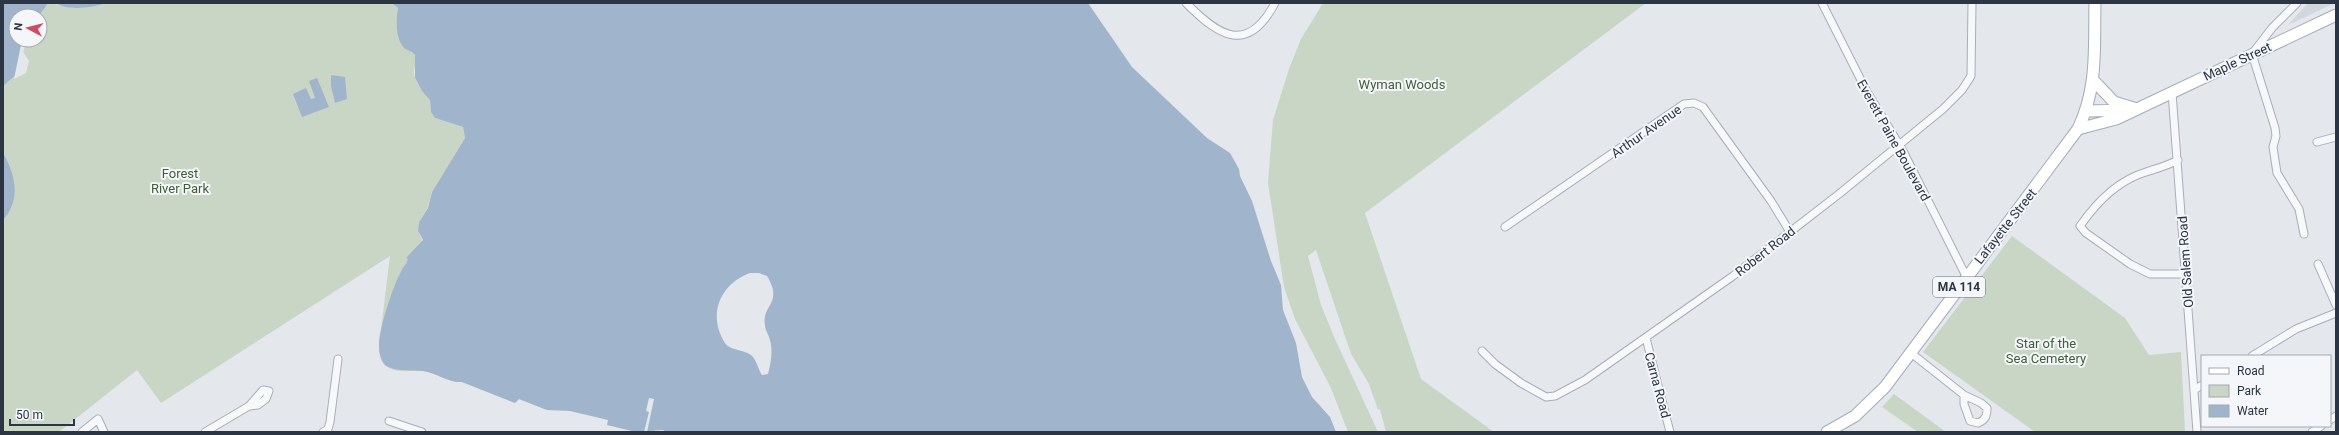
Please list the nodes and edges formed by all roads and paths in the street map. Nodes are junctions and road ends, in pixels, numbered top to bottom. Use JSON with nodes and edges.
{"nodes":[{"id":1,"x":1186,"y":3,"type":"edge"},
{"id":2,"x":1275,"y":3,"type":"edge"},
{"id":3,"x":1822,"y":3,"type":"edge"},
{"id":4,"x":1972,"y":3,"type":"edge"},
{"id":5,"x":2095,"y":3,"type":"edge"},
{"id":6,"x":2298,"y":3,"type":"edge"},
{"id":7,"x":2336,"y":15,"type":"edge"},
{"id":8,"x":2252,"y":54,"type":"junction"},
{"id":9,"x":2093,"y":80,"type":"junction"},
{"id":10,"x":2172,"y":92,"type":"junction"},
{"id":11,"x":2137,"y":109,"type":"junction"},
{"id":12,"x":2087,"y":111,"type":"junction"},
{"id":13,"x":2078,"y":128,"type":"junction"},
{"id":14,"x":2336,"y":137,"type":"edge"},
{"id":15,"x":2317,"y":142,"type":"dead end"},
{"id":16,"x":1899,"y":145,"type":"junction"},
{"id":17,"x":2178,"y":160,"type":"junction"},
{"id":18,"x":1505,"y":227,"type":"dead end"},
{"id":19,"x":1790,"y":232,"type":"junction"},
{"id":20,"x":2304,"y":234,"type":"dead end"},
{"id":21,"x":2318,"y":264,"type":"dead end"},
{"id":22,"x":2186,"y":274,"type":"junction"},
{"id":23,"x":1966,"y":276,"type":"junction"},
{"id":24,"x":2336,"y":305,"type":"edge"},
{"id":25,"x":2336,"y":313,"type":"edge"},
{"id":26,"x":1646,"y":338,"type":"junction"},
{"id":27,"x":1482,"y":351,"type":"dead end"},
{"id":28,"x":1911,"y":353,"type":"junction"},
{"id":29,"x":2254,"y":355,"type":"edge"},
{"id":30,"x":338,"y":359,"type":"dead end"},
{"id":31,"x":2201,"y":386,"type":"edge"},
{"id":32,"x":2194,"y":390,"type":"junction"},
{"id":33,"x":1964,"y":395,"type":"dead end"},
{"id":34,"x":249,"y":406,"type":"dead end"},
{"id":35,"x":389,"y":421,"type":"dead end"},
{"id":36,"x":82,"y":432,"type":"edge"},
{"id":37,"x":104,"y":432,"type":"edge"},
{"id":38,"x":205,"y":432,"type":"edge"},
{"id":39,"x":323,"y":432,"type":"edge"},
{"id":40,"x":422,"y":432,"type":"edge"},
{"id":41,"x":1670,"y":432,"type":"edge"},
{"id":42,"x":1827,"y":432,"type":"edge"},
{"id":43,"x":2197,"y":432,"type":"edge"}],
"edges":[{"from":1,"to":2,"type":"street"},
{"from":3,"to":16,"type":"street","name":"Everett Paine Boulevard"},
{"from":4,"to":16,"type":"street","name":"Robert Road"},
{"from":5,"to":9,"type":"main road","name":"Lafayette Street","number":"MA 114"},
{"from":6,"to":8,"type":"street"},
{"from":7,"to":8,"type":"main road","name":"Maple Street"},
{"from":8,"to":10,"type":"main road","name":"Maple Street"},
{"from":8,"to":20,"type":"street"},
{"from":9,"to":11,"type":"main road"},
{"from":9,"to":12,"type":"main road","name":"Lafayette Street","number":"MA 114"},
{"from":10,"to":11,"type":"main road","name":"Maple Street"},
{"from":10,"to":17,"type":"street","name":"Old Salem Road"},
{"from":11,"to":12,"type":"main road","name":"Maple Street"},
{"from":11,"to":13,"type":"main road","name":"Maple Street"},
{"from":12,"to":13,"type":"main road","name":"Lafayette Street","number":"MA 114"},
{"from":13,"to":23,"type":"main road","name":"Lafayette Street","number":"MA 114"},
{"from":14,"to":15,"type":"street"},
{"from":16,"to":19,"type":"street","name":"Robert Road"},
{"from":16,"to":23,"type":"street","name":"Everett Paine Boulevard"},
{"from":17,"to":22,"type":"street","name":"Old Salem Road"},
{"from":17,"to":22,"type":"street"},
{"from":18,"to":19,"type":"street","name":"Arthur Avenue"},
{"from":19,"to":26,"type":"street","name":"Robert Road"},
{"from":21,"to":24,"type":"street"},
{"from":22,"to":32,"type":"street","name":"Old Salem Road"},
{"from":23,"to":28,"type":"main road","name":"Lafayette Street","number":"MA 114"},
{"from":25,"to":29,"type":"street"},
{"from":26,"to":27,"type":"street","name":"Robert Road"},
{"from":26,"to":41,"type":"street","name":"Carna Road"},
{"from":28,"to":33,"type":"street"},
{"from":28,"to":42,"type":"main road","name":"Lafayette Street","number":"MA 114"},
{"from":30,"to":39,"type":"street"},
{"from":31,"to":32,"type":"street"},
{"from":32,"to":43,"type":"street","name":"Old Salem Road"},
{"from":34,"to":38,"type":"street"},
{"from":35,"to":40,"type":"street"},
{"from":36,"to":37,"type":"street"}]}
